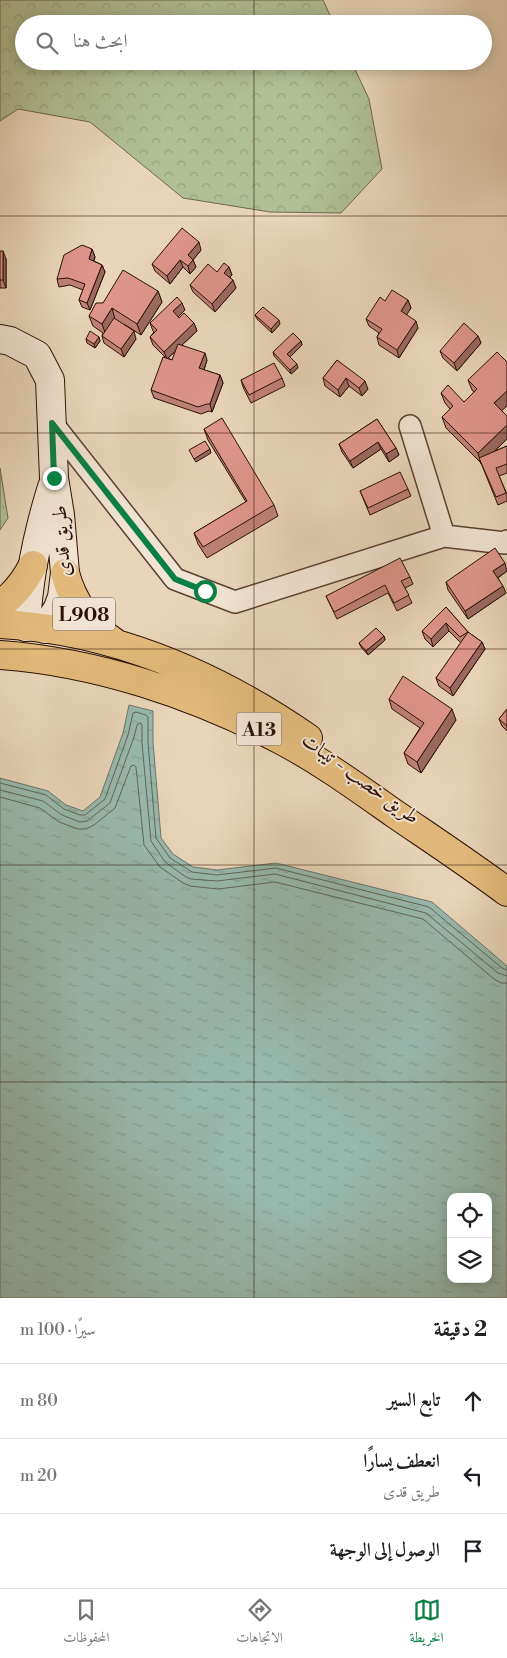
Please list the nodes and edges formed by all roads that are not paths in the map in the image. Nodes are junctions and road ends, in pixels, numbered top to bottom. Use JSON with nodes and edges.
{"nodes":[{"id":1,"x":0,"y":339,"type":"edge"},
{"id":2,"x":52,"y":423,"type":"junction"},
{"id":3,"x":410,"y":426,"type":"dead end"},
{"id":4,"x":54,"y":478,"type":"junction"},
{"id":5,"x":444,"y":536,"type":"junction"},
{"id":6,"x":507,"y":541,"type":"edge"},
{"id":7,"x":33,"y":565,"type":"junction"},
{"id":8,"x":65,"y":573,"type":"junction"},
{"id":9,"x":0,"y":605,"type":"edge"},
{"id":10,"x":26,"y":630,"type":"edge"},
{"id":11,"x":118,"y":644,"type":"junction"},
{"id":12,"x":0,"y":655,"type":"edge"},
{"id":13,"x":54,"y":662,"type":"junction"},
{"id":14,"x":497,"y":884,"type":"edge"}],
"edges":[{"from":1,"to":2,"type":"street","name":"طريق قدى","number":"L908"},
{"from":2,"to":4,"type":"street","name":"طريق قدى","number":"L908"},
{"from":2,"to":5,"type":"street"},
{"from":3,"to":5,"type":"street"},
{"from":4,"to":7,"type":"street","name":"طريق قدى","number":"L908"},
{"from":4,"to":8,"type":"street","name":"طريق قدى","number":"L908"},
{"from":5,"to":6,"type":"street"},
{"from":7,"to":9,"type":"highway","number":"L908"},
{"from":7,"to":10,"type":"street","name":"طريق قدى","number":"L908"},
{"from":8,"to":10,"type":"street","name":"طريق قدى","number":"L908"},
{"from":8,"to":11,"type":"highway","number":"L908"},
{"from":10,"to":11,"type":"highway","name":"طريق خصب - تيبات","number":"A13"},
{"from":10,"to":12,"type":"highway"},
{"from":10,"to":13,"type":"highway"},
{"from":11,"to":14,"type":"highway","name":"طريق خصب - تيبات","number":"A13"},
{"from":12,"to":13,"type":"highway","name":"طريق خصب - تيبات","number":"A13"},
{"from":13,"to":14,"type":"highway","name":"طريق خصب - تيبات","number":"A13"}]}
